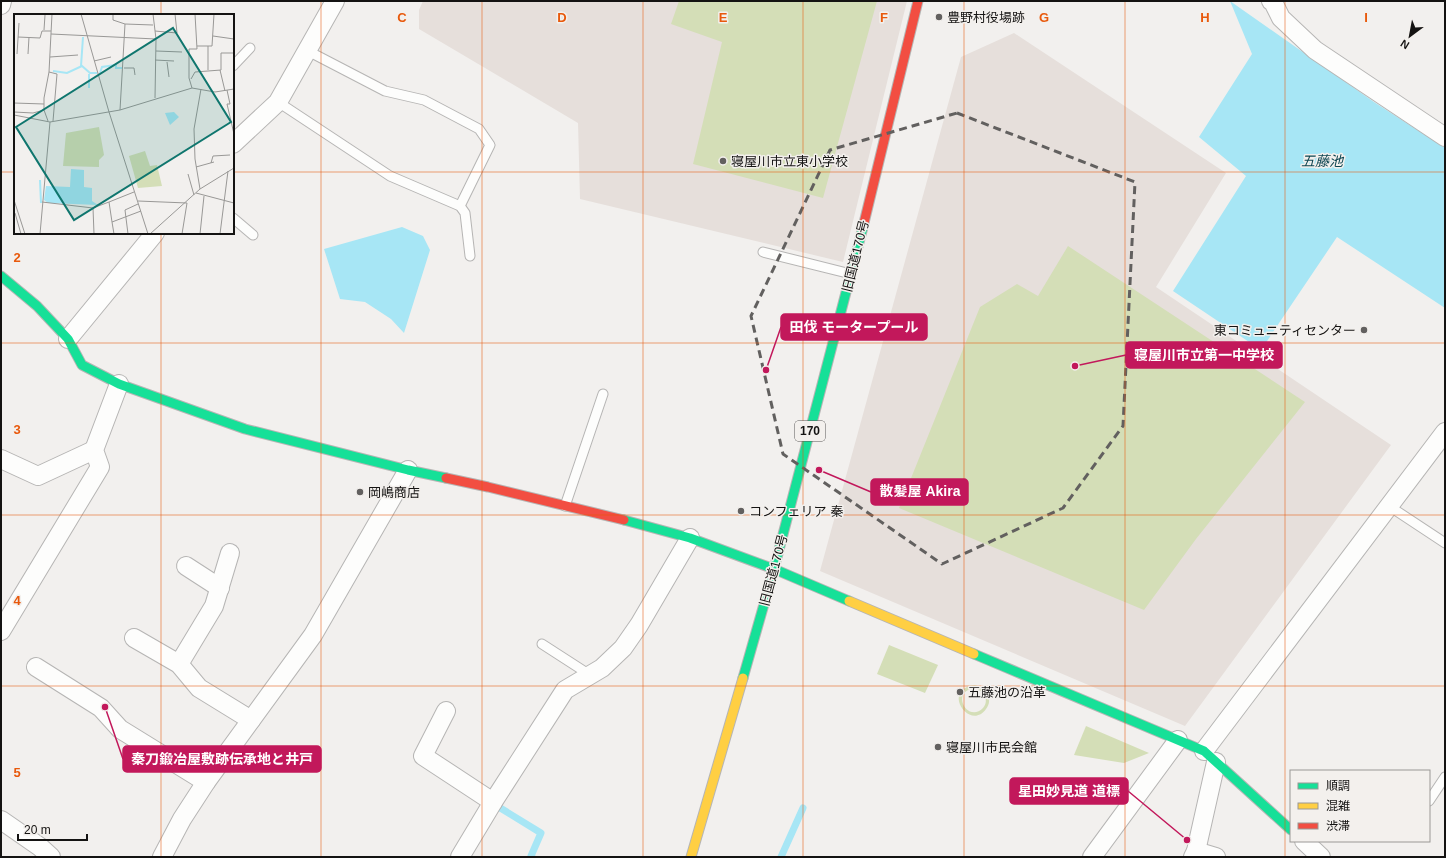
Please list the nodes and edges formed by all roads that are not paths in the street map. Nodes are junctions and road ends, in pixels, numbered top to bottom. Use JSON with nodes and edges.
{"nodes":[{"id":1,"x":2,"y":1,"type":"edge"},
{"id":2,"x":335,"y":1,"type":"edge"},
{"id":3,"x":918,"y":1,"type":"edge"},
{"id":4,"x":1272,"y":1,"type":"edge"},
{"id":5,"x":1,"y":5,"type":"edge"},
{"id":6,"x":250,"y":48,"type":"dead end"},
{"id":7,"x":308,"y":51,"type":"junction"},
{"id":8,"x":234,"y":65,"type":"edge"},
{"id":9,"x":278,"y":102,"type":"junction"},
{"id":10,"x":1445,"y":137,"type":"edge"},
{"id":11,"x":235,"y":138,"type":"edge"},
{"id":12,"x":460,"y":206,"type":"junction"},
{"id":13,"x":234,"y":219,"type":"edge"},
{"id":14,"x":154,"y":234,"type":"edge"},
{"id":15,"x":253,"y":235,"type":"dead end"},
{"id":16,"x":763,"y":252,"type":"dead end"},
{"id":17,"x":470,"y":256,"type":"dead end"},
{"id":18,"x":851,"y":274,"type":"junction"},
{"id":19,"x":1,"y":276,"type":"edge"},
{"id":20,"x":68,"y":339,"type":"junction"},
{"id":21,"x":119,"y":384,"type":"junction"},
{"id":22,"x":603,"y":394,"type":"dead end"},
{"id":23,"x":1445,"y":432,"type":"edge"},
{"id":24,"x":94,"y":450,"type":"junction"},
{"id":25,"x":1,"y":459,"type":"edge"},
{"id":26,"x":408,"y":470,"type":"junction"},
{"id":27,"x":565,"y":506,"type":"junction"},
{"id":28,"x":1389,"y":506,"type":"junction"},
{"id":29,"x":690,"y":538,"type":"junction"},
{"id":30,"x":1445,"y":543,"type":"edge"},
{"id":31,"x":230,"y":554,"type":"dead end"},
{"id":32,"x":186,"y":566,"type":"dead end"},
{"id":33,"x":774,"y":569,"type":"junction"},
{"id":34,"x":220,"y":588,"type":"junction"},
{"id":35,"x":1,"y":630,"type":"edge"},
{"id":36,"x":134,"y":638,"type":"dead end"},
{"id":37,"x":542,"y":644,"type":"dead end"},
{"id":38,"x":179,"y":664,"type":"junction"},
{"id":39,"x":36,"y":667,"type":"dead end"},
{"id":40,"x":590,"y":675,"type":"junction"},
{"id":41,"x":446,"y":710,"type":"dead end"},
{"id":42,"x":251,"y":720,"type":"junction"},
{"id":43,"x":1178,"y":740,"type":"junction"},
{"id":44,"x":1210,"y":756,"type":"junction"},
{"id":45,"x":1445,"y":777,"type":"edge"},
{"id":46,"x":206,"y":782,"type":"junction"},
{"id":47,"x":1430,"y":800,"type":"edge"},
{"id":48,"x":494,"y":802,"type":"junction"},
{"id":49,"x":1,"y":820,"type":"edge"},
{"id":50,"x":1290,"y":829,"type":"edge"},
{"id":51,"x":1305,"y":842,"type":"edge"},
{"id":52,"x":1194,"y":854,"type":"edge"},
{"id":53,"x":51,"y":857,"type":"edge"},
{"id":54,"x":162,"y":857,"type":"edge"},
{"id":55,"x":460,"y":857,"type":"edge"},
{"id":56,"x":691,"y":857,"type":"edge"},
{"id":57,"x":1092,"y":857,"type":"edge"},
{"id":58,"x":1216,"y":857,"type":"edge"},
{"id":59,"x":1321,"y":857,"type":"edge"}],
"edges":[{"from":1,"to":5,"type":"street"},
{"from":2,"to":7,"type":"street"},
{"from":3,"to":18,"type":"main road","name":"旧国道170号","number":"170"},
{"from":4,"to":10,"type":"street"},
{"from":6,"to":8,"type":"lane"},
{"from":7,"to":9,"type":"street"},
{"from":7,"to":12,"type":"lane"},
{"from":9,"to":11,"type":"street"},
{"from":9,"to":12,"type":"lane"},
{"from":12,"to":17,"type":"lane"},
{"from":13,"to":15,"type":"lane"},
{"from":14,"to":20,"type":"street"},
{"from":16,"to":18,"type":"lane"},
{"from":18,"to":33,"type":"main road","name":"旧国道170号","number":"170"},
{"from":19,"to":20,"type":"main road"},
{"from":20,"to":21,"type":"main road"},
{"from":21,"to":24,"type":"street"},
{"from":21,"to":26,"type":"main road"},
{"from":22,"to":27,"type":"lane"},
{"from":23,"to":28,"type":"street"},
{"from":24,"to":25,"type":"street"},
{"from":24,"to":35,"type":"street"},
{"from":26,"to":27,"type":"main road"},
{"from":26,"to":42,"type":"street"},
{"from":27,"to":29,"type":"main road"},
{"from":28,"to":30,"type":"lane"},
{"from":28,"to":44,"type":"street"},
{"from":29,"to":33,"type":"main road"},
{"from":29,"to":40,"type":"street"},
{"from":31,"to":34,"type":"street"},
{"from":32,"to":34,"type":"street"},
{"from":33,"to":43,"type":"main road"},
{"from":33,"to":56,"type":"main road","name":"旧国道170号","number":"170"},
{"from":34,"to":38,"type":"street"},
{"from":36,"to":38,"type":"street"},
{"from":37,"to":40,"type":"lane"},
{"from":38,"to":42,"type":"street"},
{"from":39,"to":46,"type":"street"},
{"from":40,"to":48,"type":"street"},
{"from":41,"to":48,"type":"street"},
{"from":42,"to":46,"type":"street"},
{"from":43,"to":44,"type":"main road"},
{"from":43,"to":57,"type":"street"},
{"from":44,"to":50,"type":"main road"},
{"from":44,"to":52,"type":"street"},
{"from":45,"to":47,"type":"lane"},
{"from":46,"to":54,"type":"street"},
{"from":48,"to":55,"type":"street"},
{"from":49,"to":53,"type":"street"},
{"from":51,"to":59,"type":"street"},
{"from":52,"to":58,"type":"street"}]}
